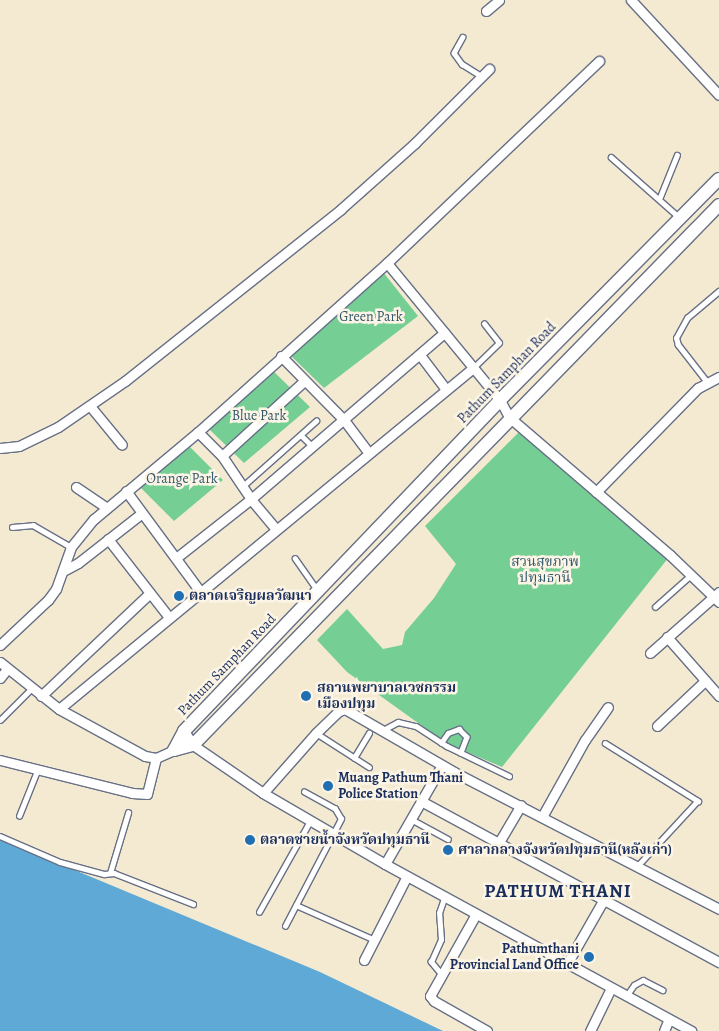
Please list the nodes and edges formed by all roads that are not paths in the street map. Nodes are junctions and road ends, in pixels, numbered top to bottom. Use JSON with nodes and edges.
{"nodes":[{"id":1,"x":499,"y":0,"type":"edge"},
{"id":2,"x":631,"y":0,"type":"edge"},
{"id":3,"x":486,"y":11,"type":"dead end"},
{"id":4,"x":463,"y":37,"type":"dead end"},
{"id":5,"x":598,"y":61,"type":"dead end"},
{"id":6,"x":489,"y":68,"type":"dead end"},
{"id":7,"x":481,"y":76,"type":"junction"},
{"id":8,"x":719,"y":94,"type":"edge"},
{"id":9,"x":677,"y":155,"type":"dead end"},
{"id":10,"x":611,"y":157,"type":"dead end"},
{"id":11,"x":719,"y":179,"type":"edge"},
{"id":12,"x":660,"y":197,"type":"junction"},
{"id":13,"x":719,"y":205,"type":"edge"},
{"id":14,"x":681,"y":218,"type":"junction"},
{"id":15,"x":387,"y":264,"type":"junction"},
{"id":16,"x":719,"y":291,"type":"edge"},
{"id":17,"x":484,"y":324,"type":"dead end"},
{"id":18,"x":444,"y":333,"type":"junction"},
{"id":19,"x":420,"y":355,"type":"junction"},
{"id":20,"x":280,"y":356,"type":"junction"},
{"id":21,"x":473,"y":368,"type":"junction"},
{"id":22,"x":719,"y":377,"type":"edge"},
{"id":23,"x":706,"y":381,"type":"junction"},
{"id":24,"x":304,"y":382,"type":"junction"},
{"id":25,"x":445,"y":388,"type":"junction"},
{"id":26,"x":500,"y":400,"type":"junction"},
{"id":27,"x":90,"y":406,"type":"junction"},
{"id":28,"x":509,"y":417,"type":"junction"},
{"id":29,"x":344,"y":420,"type":"junction"},
{"id":30,"x":316,"y":421,"type":"dead end"},
{"id":31,"x":198,"y":432,"type":"junction"},
{"id":32,"x":301,"y":435,"type":"junction"},
{"id":33,"x":122,"y":445,"type":"dead end"},
{"id":34,"x":313,"y":447,"type":"junction"},
{"id":35,"x":0,"y":448,"type":"edge"},
{"id":36,"x":368,"y":452,"type":"junction"},
{"id":37,"x":222,"y":456,"type":"junction"},
{"id":38,"x":243,"y":486,"type":"junction"},
{"id":39,"x":76,"y":488,"type":"dead end"},
{"id":40,"x":126,"y":491,"type":"junction"},
{"id":41,"x":596,"y":492,"type":"junction"},
{"id":42,"x":251,"y":499,"type":"junction"},
{"id":43,"x":107,"y":508,"type":"junction"},
{"id":44,"x":142,"y":512,"type":"junction"},
{"id":45,"x":12,"y":527,"type":"dead end"},
{"id":46,"x":275,"y":528,"type":"junction"},
{"id":47,"x":108,"y":539,"type":"junction"},
{"id":48,"x":71,"y":547,"type":"junction"},
{"id":49,"x":176,"y":558,"type":"junction"},
{"id":50,"x":294,"y":558,"type":"dead end"},
{"id":51,"x":63,"y":570,"type":"junction"},
{"id":52,"x":692,"y":575,"type":"junction"},
{"id":53,"x":199,"y":590,"type":"junction"},
{"id":54,"x":319,"y":592,"type":"junction"},
{"id":55,"x":149,"y":594,"type":"junction"},
{"id":56,"x":717,"y":597,"type":"edge"},
{"id":57,"x":655,"y":607,"type":"dead end"},
{"id":58,"x":168,"y":616,"type":"junction"},
{"id":59,"x":667,"y":637,"type":"junction"},
{"id":60,"x":0,"y":645,"type":"edge"},
{"id":61,"x":650,"y":653,"type":"dead end"},
{"id":62,"x":0,"y":662,"type":"edge"},
{"id":63,"x":7,"y":669,"type":"junction"},
{"id":64,"x":0,"y":678,"type":"edge"},
{"id":65,"x":706,"y":681,"type":"junction"},
{"id":66,"x":31,"y":689,"type":"junction"},
{"id":67,"x":41,"y":696,"type":"junction"},
{"id":68,"x":719,"y":696,"type":"edge"},
{"id":69,"x":608,"y":706,"type":"dead end"},
{"id":70,"x":59,"y":708,"type":"junction"},
{"id":71,"x":0,"y":720,"type":"edge"},
{"id":72,"x":657,"y":726,"type":"dead end"},
{"id":73,"x":383,"y":730,"type":"junction"},
{"id":74,"x":184,"y":731,"type":"junction"},
{"id":75,"x":316,"y":733,"type":"junction"},
{"id":76,"x":369,"y":734,"type":"dead end"},
{"id":77,"x":441,"y":743,"type":"junction"},
{"id":78,"x":605,"y":743,"type":"dead end"},
{"id":79,"x":193,"y":744,"type":"junction"},
{"id":80,"x":174,"y":750,"type":"junction"},
{"id":81,"x":461,"y":753,"type":"junction"},
{"id":82,"x":156,"y":758,"type":"junction"},
{"id":83,"x":354,"y":758,"type":"junction"},
{"id":84,"x":0,"y":760,"type":"edge"},
{"id":85,"x":442,"y":765,"type":"junction"},
{"id":86,"x":369,"y":767,"type":"dead end"},
{"id":87,"x":37,"y":771,"type":"junction"},
{"id":88,"x":509,"y":776,"type":"dead end"},
{"id":89,"x":304,"y":792,"type":"dead end"},
{"id":90,"x":263,"y":793,"type":"junction"},
{"id":91,"x":421,"y":800,"type":"junction"},
{"id":92,"x":521,"y":805,"type":"junction"},
{"id":93,"x":128,"y":813,"type":"dead end"},
{"id":94,"x":543,"y":815,"type":"junction"},
{"id":95,"x":19,"y":816,"type":"dead end"},
{"id":96,"x":411,"y":819,"type":"junction"},
{"id":97,"x":310,"y":821,"type":"junction"},
{"id":98,"x":334,"y":834,"type":"junction"},
{"id":99,"x":0,"y":836,"type":"edge"},
{"id":100,"x":448,"y":839,"type":"dead end"},
{"id":101,"x":498,"y":844,"type":"junction"},
{"id":102,"x":385,"y":864,"type":"junction"},
{"id":103,"x":639,"y":865,"type":"junction"},
{"id":104,"x":110,"y":873,"type":"junction"},
{"id":105,"x":407,"y":876,"type":"junction"},
{"id":106,"x":445,"y":896,"type":"junction"},
{"id":107,"x":603,"y":901,"type":"junction"},
{"id":108,"x":193,"y":904,"type":"dead end"},
{"id":109,"x":296,"y":905,"type":"junction"},
{"id":110,"x":719,"y":909,"type":"edge"},
{"id":111,"x":259,"y":912,"type":"dead end"},
{"id":112,"x":476,"y":914,"type":"junction"},
{"id":113,"x":285,"y":926,"type":"dead end"},
{"id":114,"x":374,"y":940,"type":"junction"},
{"id":115,"x":364,"y":960,"type":"dead end"},
{"id":116,"x":568,"y":962,"type":"junction"},
{"id":117,"x":719,"y":962,"type":"edge"},
{"id":118,"x":441,"y":974,"type":"junction"},
{"id":119,"x":611,"y":988,"type":"junction"},
{"id":120,"x":663,"y":990,"type":"dead end"},
{"id":121,"x":626,"y":996,"type":"junction"},
{"id":122,"x":668,"y":1021,"type":"junction"},
{"id":123,"x":486,"y":1031,"type":"edge"},
{"id":124,"x":590,"y":1031,"type":"edge"},
{"id":125,"x":664,"y":1031,"type":"edge"},
{"id":126,"x":691,"y":1031,"type":"edge"}],
"edges":[{"from":1,"to":3,"type":"street"},
{"from":2,"to":8,"type":"street"},
{"from":4,"to":7,"type":"lane"},
{"from":5,"to":15,"type":"street"},
{"from":6,"to":7,"type":"street"},
{"from":7,"to":27,"type":"street"},
{"from":9,"to":12,"type":"lane"},
{"from":10,"to":12,"type":"lane"},
{"from":11,"to":14,"type":"street","name":"Pathum Samphan Road"},
{"from":12,"to":14,"type":"lane"},
{"from":13,"to":28,"type":"street"},
{"from":14,"to":26,"type":"street","name":"Pathum Samphan Road"},
{"from":15,"to":18,"type":"street"},
{"from":15,"to":20,"type":"street"},
{"from":16,"to":23,"type":"lane"},
{"from":17,"to":21,"type":"lane"},
{"from":18,"to":19,"type":"street"},
{"from":18,"to":21,"type":"street"},
{"from":19,"to":25,"type":"street"},
{"from":19,"to":29,"type":"street"},
{"from":20,"to":24,"type":"street"},
{"from":20,"to":31,"type":"street"},
{"from":21,"to":25,"type":"street"},
{"from":21,"to":26,"type":"street"},
{"from":22,"to":23,"type":"street"},
{"from":23,"to":41,"type":"street"},
{"from":24,"to":29,"type":"street"},
{"from":24,"to":37,"type":"street"},
{"from":25,"to":36,"type":"street"},
{"from":26,"to":28,"type":"street"},
{"from":26,"to":54,"type":"street","name":"Pathum Samphan Road"},
{"from":27,"to":33,"type":"street"},
{"from":27,"to":35,"type":"street"},
{"from":28,"to":41,"type":"street"},
{"from":28,"to":79,"type":"street"},
{"from":29,"to":34,"type":"street"},
{"from":29,"to":36,"type":"street"},
{"from":30,"to":32,"type":"lane"},
{"from":31,"to":37,"type":"street"},
{"from":31,"to":40,"type":"street"},
{"from":32,"to":34,"type":"lane"},
{"from":32,"to":38,"type":"lane"},
{"from":34,"to":42,"type":"street"},
{"from":36,"to":46,"type":"street"},
{"from":37,"to":38,"type":"street"},
{"from":38,"to":42,"type":"street"},
{"from":39,"to":43,"type":"street"},
{"from":40,"to":43,"type":"street"},
{"from":40,"to":44,"type":"street"},
{"from":41,"to":52,"type":"street"},
{"from":42,"to":46,"type":"street"},
{"from":42,"to":49,"type":"street"},
{"from":43,"to":48,"type":"street"},
{"from":44,"to":47,"type":"street"},
{"from":44,"to":49,"type":"street"},
{"from":45,"to":48,"type":"lane"},
{"from":46,"to":53,"type":"street"},
{"from":47,"to":51,"type":"street"},
{"from":47,"to":55,"type":"street"},
{"from":48,"to":51,"type":"street"},
{"from":49,"to":53,"type":"street"},
{"from":50,"to":54,"type":"lane"},
{"from":51,"to":60,"type":"street"},
{"from":52,"to":56,"type":"street"},
{"from":52,"to":57,"type":"lane"},
{"from":53,"to":58,"type":"street"},
{"from":54,"to":74,"type":"street","name":"Pathum Samphan Road"},
{"from":55,"to":58,"type":"street"},
{"from":55,"to":67,"type":"street"},
{"from":56,"to":59,"type":"street"},
{"from":58,"to":70,"type":"street"},
{"from":59,"to":61,"type":"street"},
{"from":59,"to":65,"type":"street"},
{"from":62,"to":63,"type":"street"},
{"from":63,"to":64,"type":"street"},
{"from":63,"to":66,"type":"street"},
{"from":65,"to":68,"type":"street"},
{"from":65,"to":72,"type":"street"},
{"from":66,"to":67,"type":"street"},
{"from":66,"to":71,"type":"lane"},
{"from":67,"to":70,"type":"street"},
{"from":69,"to":94,"type":"street"},
{"from":70,"to":82,"type":"street"},
{"from":73,"to":75,"type":"street"},
{"from":73,"to":77,"type":"lane"},
{"from":73,"to":85,"type":"street"},
{"from":74,"to":79,"type":"street"},
{"from":74,"to":80,"type":"street","name":"Pathum Samphan Road"},
{"from":75,"to":83,"type":"lane"},
{"from":75,"to":90,"type":"street"},
{"from":76,"to":83,"type":"lane"},
{"from":77,"to":81,"type":"lane"},
{"from":77,"to":81,"type":"lane"},
{"from":78,"to":103,"type":"lane"},
{"from":79,"to":80,"type":"street"},
{"from":79,"to":90,"type":"street"},
{"from":80,"to":82,"type":"street"},
{"from":81,"to":88,"type":"lane"},
{"from":82,"to":87,"type":"street"},
{"from":83,"to":86,"type":"lane"},
{"from":84,"to":87,"type":"street"},
{"from":85,"to":91,"type":"street"},
{"from":85,"to":92,"type":"street"},
{"from":87,"to":95,"type":"lane"},
{"from":89,"to":98,"type":"lane"},
{"from":90,"to":97,"type":"street"},
{"from":91,"to":96,"type":"street"},
{"from":91,"to":101,"type":"street"},
{"from":92,"to":94,"type":"street"},
{"from":92,"to":101,"type":"street"},
{"from":93,"to":104,"type":"lane"},
{"from":94,"to":103,"type":"street"},
{"from":96,"to":100,"type":"lane"},
{"from":96,"to":102,"type":"street"},
{"from":97,"to":98,"type":"street"},
{"from":97,"to":111,"type":"lane"},
{"from":98,"to":102,"type":"street"},
{"from":98,"to":109,"type":"lane"},
{"from":99,"to":104,"type":"lane"},
{"from":101,"to":107,"type":"street"},
{"from":102,"to":105,"type":"street"},
{"from":103,"to":110,"type":"street"},
{"from":104,"to":108,"type":"lane"},
{"from":105,"to":106,"type":"street"},
{"from":105,"to":114,"type":"street"},
{"from":106,"to":112,"type":"street"},
{"from":106,"to":118,"type":"lane"},
{"from":107,"to":116,"type":"street"},
{"from":107,"to":117,"type":"street"},
{"from":109,"to":113,"type":"lane"},
{"from":109,"to":114,"type":"lane"},
{"from":112,"to":116,"type":"street"},
{"from":112,"to":118,"type":"street"},
{"from":114,"to":115,"type":"street"},
{"from":116,"to":119,"type":"street"},
{"from":118,"to":123,"type":"street"},
{"from":119,"to":121,"type":"street"},
{"from":119,"to":124,"type":"street"},
{"from":120,"to":121,"type":"lane"},
{"from":121,"to":122,"type":"street"},
{"from":122,"to":125,"type":"street"},
{"from":122,"to":126,"type":"street"}]}
